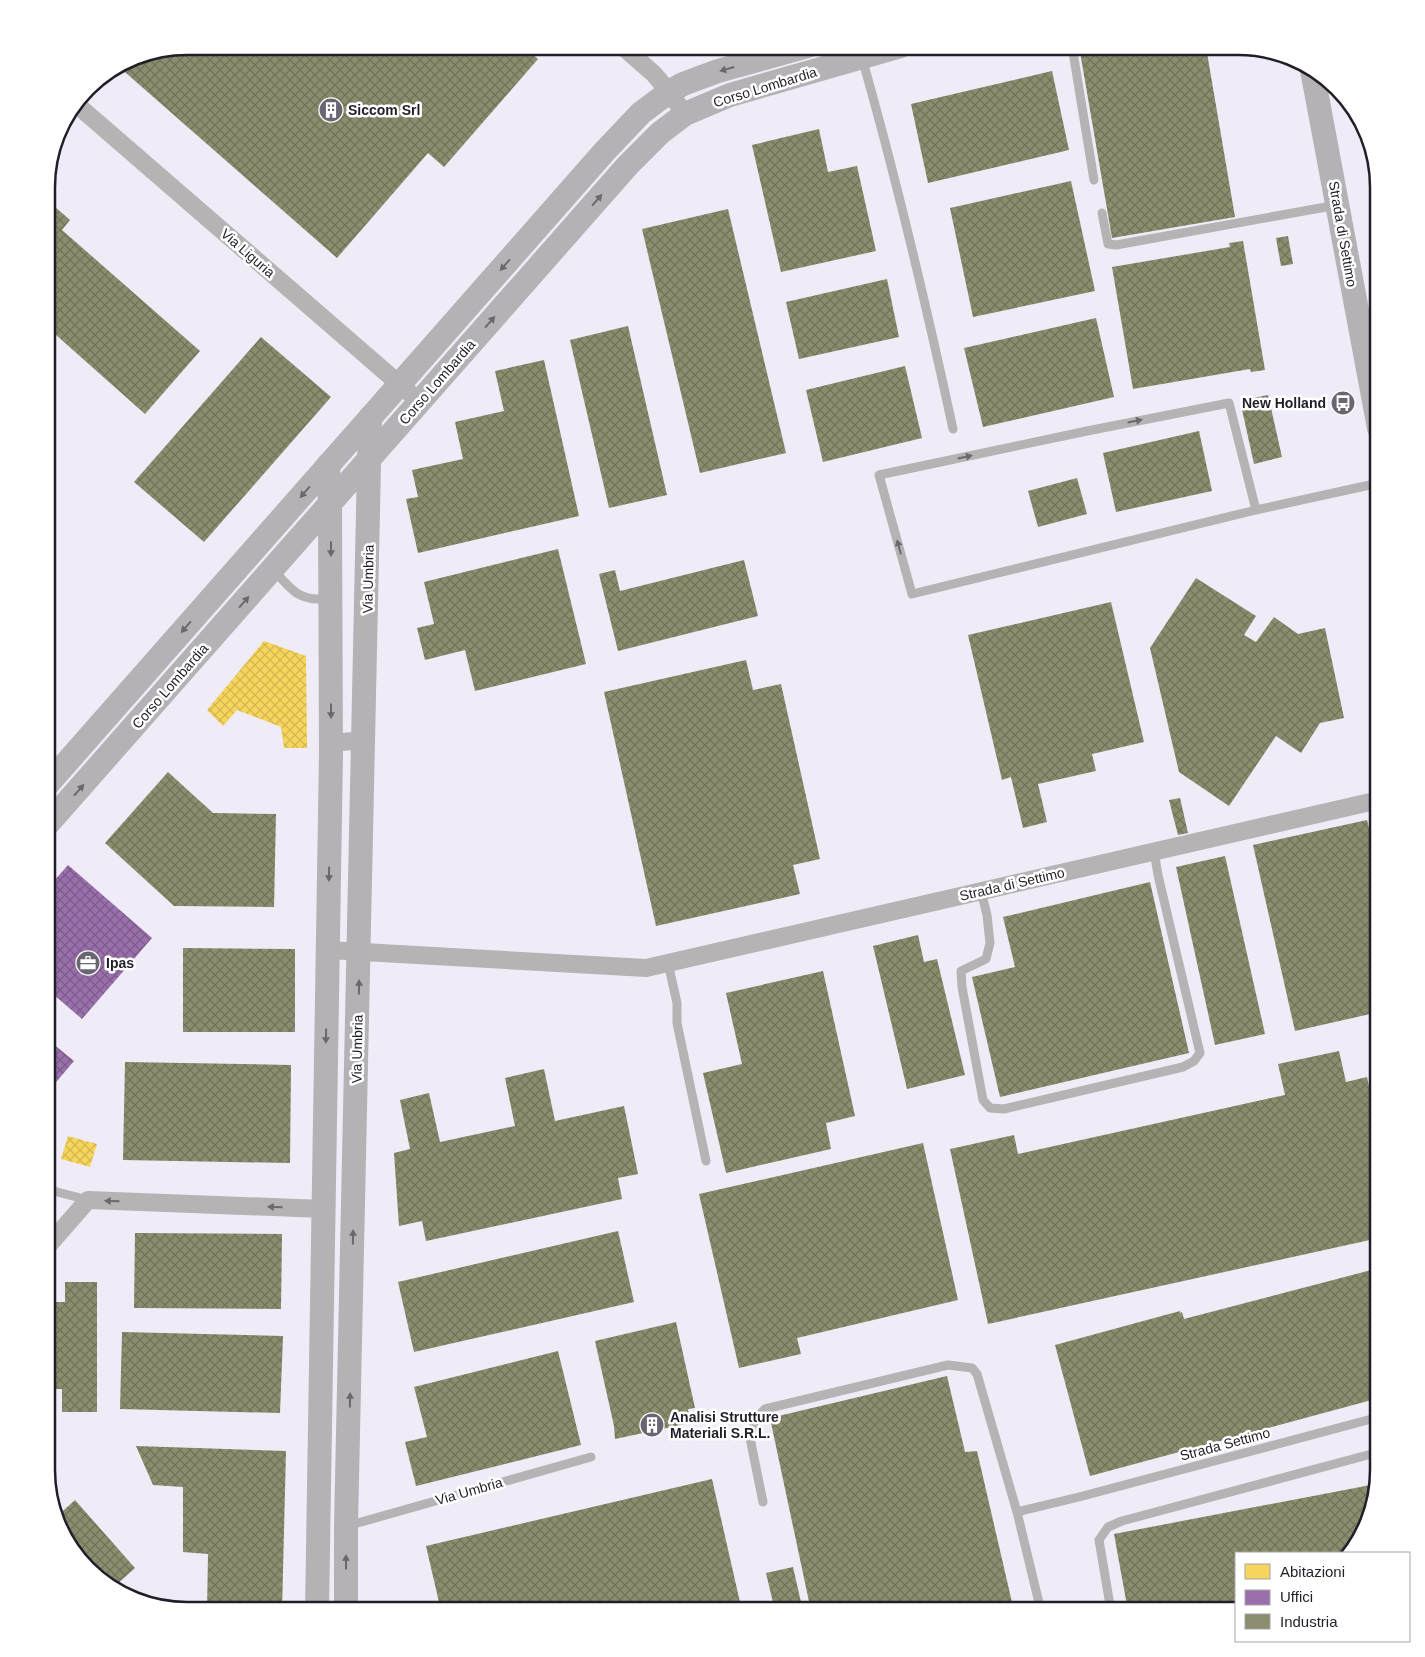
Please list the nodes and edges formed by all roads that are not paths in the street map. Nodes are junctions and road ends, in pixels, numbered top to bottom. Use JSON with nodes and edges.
{"nodes":[{"id":1,"x":632,"y":55,"type":"edge"},
{"id":2,"x":777,"y":55,"type":"edge"},
{"id":3,"x":872,"y":55,"type":"edge"},
{"id":4,"x":1073,"y":55,"type":"edge"},
{"id":5,"x":862,"y":58,"type":"junction"},
{"id":6,"x":1305,"y":73,"type":"edge"},
{"id":7,"x":1314,"y":78,"type":"edge"},
{"id":8,"x":669,"y":92,"type":"junction"},
{"id":9,"x":1318,"y":100,"type":"junction"},
{"id":10,"x":81,"y":108,"type":"edge"},
{"id":11,"x":685,"y":114,"type":"junction"},
{"id":12,"x":1094,"y":180,"type":"dead end"},
{"id":13,"x":1337,"y":205,"type":"junction"},
{"id":14,"x":1102,"y":213,"type":"dead end"},
{"id":15,"x":527,"y":239,"type":"junction"},
{"id":16,"x":548,"y":256,"type":"junction"},
{"id":17,"x":1370,"y":380,"type":"edge"},
{"id":18,"x":400,"y":384,"type":"junction"},
{"id":19,"x":420,"y":402,"type":"junction"},
{"id":20,"x":370,"y":418,"type":"junction"},
{"id":21,"x":953,"y":429,"type":"dead end"},
{"id":22,"x":370,"y":458,"type":"junction"},
{"id":23,"x":328,"y":465,"type":"junction"},
{"id":24,"x":1370,"y":485,"type":"edge"},
{"id":25,"x":330,"y":504,"type":"junction"},
{"id":26,"x":1256,"y":510,"type":"junction"},
{"id":27,"x":272,"y":569,"type":"junction"},
{"id":28,"x":331,"y":598,"type":"junction"},
{"id":29,"x":202,"y":609,"type":"junction"},
{"id":30,"x":222,"y":627,"type":"junction"},
{"id":31,"x":364,"y":740,"type":"junction"},
{"id":32,"x":331,"y":744,"type":"junction"},
{"id":33,"x":55,"y":776,"type":"edge"},
{"id":34,"x":1370,"y":802,"type":"edge"},
{"id":35,"x":55,"y":816,"type":"edge"},
{"id":36,"x":1154,"y":851,"type":"junction"},
{"id":37,"x":981,"y":891,"type":"junction"},
{"id":38,"x":328,"y":950,"type":"junction"},
{"id":39,"x":359,"y":952,"type":"junction"},
{"id":40,"x":668,"y":962,"type":"junction"},
{"id":41,"x":706,"y":1161,"type":"dead end"},
{"id":42,"x":55,"y":1191,"type":"edge"},
{"id":43,"x":88,"y":1200,"type":"junction"},
{"id":44,"x":324,"y":1209,"type":"junction"},
{"id":45,"x":55,"y":1238,"type":"edge"},
{"id":46,"x":321,"y":1357,"type":"junction"},
{"id":47,"x":351,"y":1358,"type":"junction"},
{"id":48,"x":1370,"y":1419,"type":"edge"},
{"id":49,"x":1370,"y":1454,"type":"edge"},
{"id":50,"x":591,"y":1457,"type":"dead end"},
{"id":51,"x":763,"y":1502,"type":"dead end"},
{"id":52,"x":1017,"y":1512,"type":"junction"},
{"id":53,"x":318,"y":1526,"type":"junction"},
{"id":54,"x":346,"y":1526,"type":"junction"},
{"id":55,"x":316,"y":1602,"type":"edge"},
{"id":56,"x":346,"y":1602,"type":"edge"},
{"id":57,"x":1039,"y":1602,"type":"edge"},
{"id":58,"x":1109,"y":1602,"type":"edge"}],
"edges":[{"from":1,"to":8,"type":"street"},
{"from":2,"to":8,"type":"street","name":"Corso Lombardia","one_way":true},
{"from":3,"to":5,"type":"street","name":"Corso Lombardia"},
{"from":4,"to":12,"type":"lane"},
{"from":5,"to":11,"type":"street","name":"Corso Lombardia"},
{"from":5,"to":21,"type":"lane"},
{"from":6,"to":9,"type":"street"},
{"from":7,"to":9,"type":"street","name":"Strada di Settimo"},
{"from":8,"to":11,"type":"street"},
{"from":8,"to":15,"type":"street","name":"Corso Lombardia"},
{"from":9,"to":13,"type":"street","name":"Strada di Settimo"},
{"from":10,"to":18,"type":"street","name":"Via Liguria"},
{"from":16,"to":11,"type":"street","name":"Corso Lombardia","one_way":true},
{"from":13,"to":14,"type":"lane"},
{"from":13,"to":17,"type":"street","name":"Strada di Settimo"},
{"from":15,"to":16,"type":"street"},
{"from":15,"to":18,"type":"street","name":"Corso Lombardia","one_way":true},
{"from":19,"to":16,"type":"street","name":"Corso Lombardia","one_way":true},
{"from":18,"to":19,"type":"street","name":"Via Liguria"},
{"from":18,"to":20,"type":"street","name":"Corso Lombardia"},
{"from":19,"to":22,"type":"street","name":"Corso Lombardia"},
{"from":20,"to":22,"type":"street","name":"Via Umbria"},
{"from":20,"to":23,"type":"street","name":"Corso Lombardia"},
{"from":22,"to":25,"type":"street","name":"Corso Lombardia"},
{"from":22,"to":31,"type":"street","name":"Via Umbria"},
{"from":23,"to":25,"type":"street"},
{"from":23,"to":29,"type":"street","name":"Corso Lombardia","one_way":true},
{"from":24,"to":26,"type":"lane"},
{"from":25,"to":27,"type":"street","name":"Corso Lombardia"},
{"from":25,"to":28,"type":"street","one_way":true},
{"from":26,"to":26,"type":"lane","one_way":true},
{"from":27,"to":28,"type":"lane"},
{"from":30,"to":27,"type":"street","name":"Corso Lombardia","one_way":true},
{"from":28,"to":32,"type":"street","one_way":true},
{"from":29,"to":30,"type":"street"},
{"from":29,"to":33,"type":"street","name":"Corso Lombardia","one_way":true},
{"from":35,"to":30,"type":"street","name":"Corso Lombardia","one_way":true},
{"from":31,"to":32,"type":"street"},
{"from":31,"to":39,"type":"street","name":"Via Umbria"},
{"from":32,"to":38,"type":"street","one_way":true},
{"from":34,"to":36,"type":"street","name":"Strada di Settimo"},
{"from":36,"to":37,"type":"street","name":"Strada di Settimo"},
{"from":36,"to":37,"type":"lane"},
{"from":37,"to":40,"type":"street","name":"Strada di Settimo"},
{"from":38,"to":39,"type":"street","name":"Strada di Settimo"},
{"from":38,"to":44,"type":"street","one_way":true},
{"from":39,"to":40,"type":"street","name":"Strada di Settimo"},
{"from":47,"to":39,"type":"street","name":"Via Umbria","one_way":true},
{"from":40,"to":41,"type":"lane"},
{"from":42,"to":43,"type":"lane"},
{"from":44,"to":43,"type":"street","one_way":true},
{"from":43,"to":45,"type":"street"},
{"from":44,"to":46,"type":"street"},
{"from":46,"to":47,"type":"street"},
{"from":46,"to":53,"type":"street"},
{"from":54,"to":47,"type":"street","name":"Via Umbria","one_way":true},
{"from":48,"to":52,"type":"lane","name":"Strada Settimo"},
{"from":49,"to":58,"type":"lane"},
{"from":50,"to":54,"type":"lane","name":"Via Umbria"},
{"from":51,"to":52,"type":"lane"},
{"from":52,"to":57,"type":"lane"},
{"from":53,"to":54,"type":"street","name":"Via Umbria"},
{"from":53,"to":55,"type":"street"},
{"from":56,"to":54,"type":"street","name":"Via Umbria","one_way":true}]}
